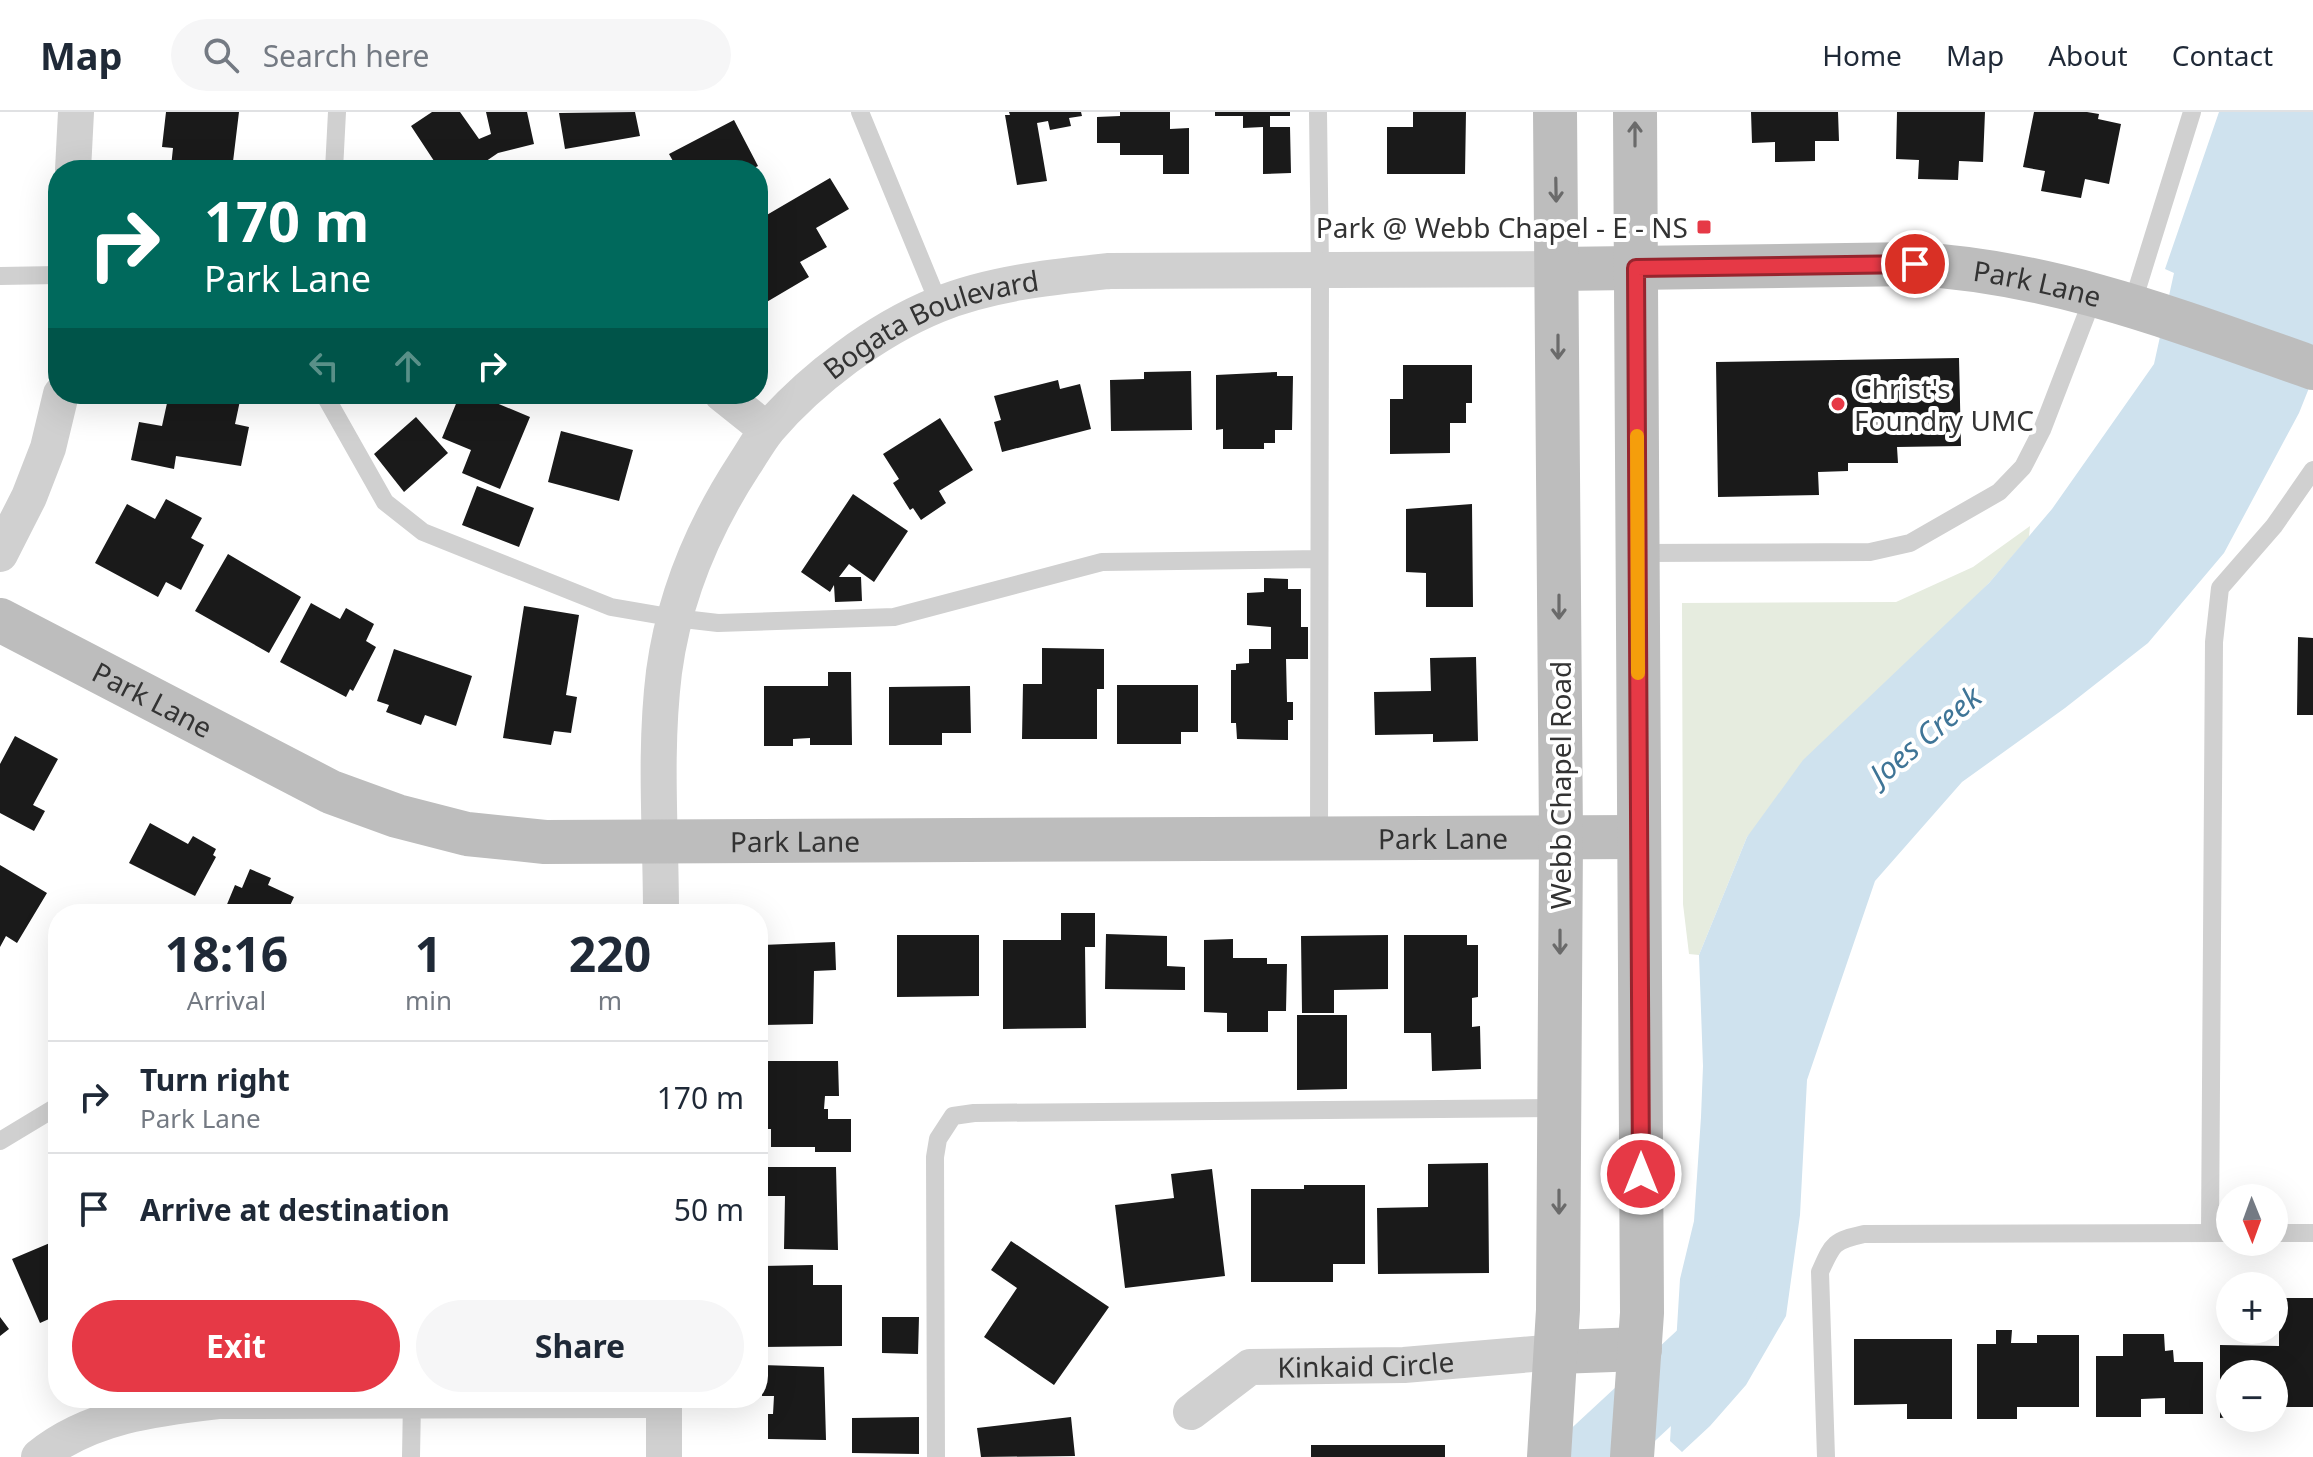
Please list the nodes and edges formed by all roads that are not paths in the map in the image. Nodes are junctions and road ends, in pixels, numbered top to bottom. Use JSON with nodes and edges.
{"nodes":[{"id":1,"x":76,"y":112,"type":"edge"},
{"id":2,"x":337,"y":112,"type":"edge"},
{"id":3,"x":860,"y":112,"type":"edge"},
{"id":4,"x":1318,"y":112,"type":"edge"},
{"id":5,"x":1555,"y":112,"type":"edge"},
{"id":6,"x":1635,"y":112,"type":"edge"},
{"id":7,"x":2192,"y":112,"type":"edge"},
{"id":8,"x":74,"y":160,"type":"edge"},
{"id":9,"x":335,"y":160,"type":"edge"},
{"id":10,"x":1636,"y":268,"type":"junction"},
{"id":11,"x":1557,"y":269,"type":"junction"},
{"id":12,"x":1320,"y":270,"type":"junction"},
{"id":13,"x":48,"y":275,"type":"edge"},
{"id":14,"x":0,"y":276,"type":"edge"},
{"id":15,"x":2124,"y":303,"type":"junction"},
{"id":16,"x":939,"y":304,"type":"junction"},
{"id":17,"x":2313,"y":368,"type":"edge"},
{"id":18,"x":59,"y":404,"type":"edge"},
{"id":19,"x":330,"y":404,"type":"edge"},
{"id":20,"x":734,"y":404,"type":"edge"},
{"id":21,"x":767,"y":430,"type":"junction"},
{"id":22,"x":2313,"y":470,"type":"edge"},
{"id":23,"x":1638,"y":553,"type":"junction"},
{"id":24,"x":0,"y":554,"type":"edge"},
{"id":25,"x":1319,"y":559,"type":"junction"},
{"id":26,"x":675,"y":618,"type":"junction"},
{"id":27,"x":0,"y":620,"type":"edge"},
{"id":28,"x":1561,"y":836,"type":"junction"},
{"id":29,"x":1639,"y":837,"type":"junction"},
{"id":30,"x":1319,"y":838,"type":"junction"},
{"id":31,"x":658,"y":842,"type":"junction"},
{"id":32,"x":661,"y":904,"type":"edge"},
{"id":33,"x":1559,"y":1108,"type":"junction"},
{"id":34,"x":48,"y":1112,"type":"edge"},
{"id":35,"x":0,"y":1141,"type":"edge"},
{"id":36,"x":2210,"y":1233,"type":"junction"},
{"id":37,"x":2216,"y":1233,"type":"edge"},
{"id":38,"x":2288,"y":1233,"type":"edge"},
{"id":39,"x":2313,"y":1233,"type":"edge"},
{"id":40,"x":1629,"y":1337,"type":"junction"},
{"id":41,"x":1557,"y":1352,"type":"junction"},
{"id":42,"x":153,"y":1408,"type":"edge"},
{"id":43,"x":428,"y":1408,"type":"edge"},
{"id":44,"x":664,"y":1408,"type":"edge"},
{"id":45,"x":1191,"y":1412,"type":"dead end"},
{"id":46,"x":39,"y":1457,"type":"edge"},
{"id":47,"x":411,"y":1457,"type":"edge"},
{"id":48,"x":664,"y":1457,"type":"edge"},
{"id":49,"x":936,"y":1457,"type":"edge"},
{"id":50,"x":1549,"y":1457,"type":"edge"},
{"id":51,"x":1632,"y":1457,"type":"edge"},
{"id":52,"x":1826,"y":1457,"type":"edge"}],
"edges":[{"from":1,"to":8,"type":"street"},
{"from":2,"to":9,"type":"lane"},
{"from":3,"to":16,"type":"lane"},
{"from":4,"to":12,"type":"lane"},
{"from":5,"to":11,"type":"main road","name":"Webb Chapel Road","one_way":true},
{"from":10,"to":6,"type":"main road","one_way":true},
{"from":7,"to":15,"type":"lane"},
{"from":10,"to":11,"type":"main road","name":"Park Lane"},
{"from":10,"to":15,"type":"main road","name":"Park Lane"},
{"from":10,"to":23,"type":"main road"},
{"from":11,"to":12,"type":"street","name":"Bogata Boulevard"},
{"from":11,"to":28,"type":"main road","name":"Webb Chapel Road","one_way":true},
{"from":12,"to":16,"type":"street","name":"Bogata Boulevard"},
{"from":12,"to":25,"type":"lane"},
{"from":13,"to":14,"type":"lane"},
{"from":15,"to":17,"type":"main road","name":"Park Lane"},
{"from":15,"to":23,"type":"lane"},
{"from":16,"to":21,"type":"street","name":"Bogata Boulevard"},
{"from":18,"to":24,"type":"street"},
{"from":19,"to":26,"type":"lane"},
{"from":20,"to":21,"type":"street"},
{"from":21,"to":26,"type":"street","name":"Bogata Boulevard"},
{"from":22,"to":36,"type":"lane"},
{"from":23,"to":29,"type":"main road"},
{"from":25,"to":26,"type":"lane"},
{"from":25,"to":30,"type":"lane"},
{"from":26,"to":31,"type":"street","name":"Bogata Boulevard"},
{"from":27,"to":31,"type":"main road","name":"Park Lane"},
{"from":28,"to":29,"type":"main road","name":"Park Lane"},
{"from":28,"to":30,"type":"main road","name":"Park Lane"},
{"from":28,"to":33,"type":"main road","name":"Webb Chapel Road","one_way":true},
{"from":29,"to":40,"type":"main road"},
{"from":30,"to":31,"type":"main road","name":"Park Lane"},
{"from":31,"to":32,"type":"street","name":"Bogata Boulevard"},
{"from":33,"to":41,"type":"main road","name":"Webb Chapel Road","one_way":true},
{"from":33,"to":49,"type":"lane"},
{"from":34,"to":35,"type":"lane"},
{"from":36,"to":37,"type":"lane"},
{"from":36,"to":52,"type":"lane"},
{"from":38,"to":39,"type":"lane"},
{"from":40,"to":41,"type":"main road"},
{"from":40,"to":51,"type":"main road"},
{"from":41,"to":45,"type":"street","name":"Kinkaid Circle"},
{"from":41,"to":50,"type":"main road","name":"Webb Chapel Road"},
{"from":42,"to":46,"type":"street"},
{"from":43,"to":47,"type":"lane"},
{"from":44,"to":48,"type":"street"}]}
